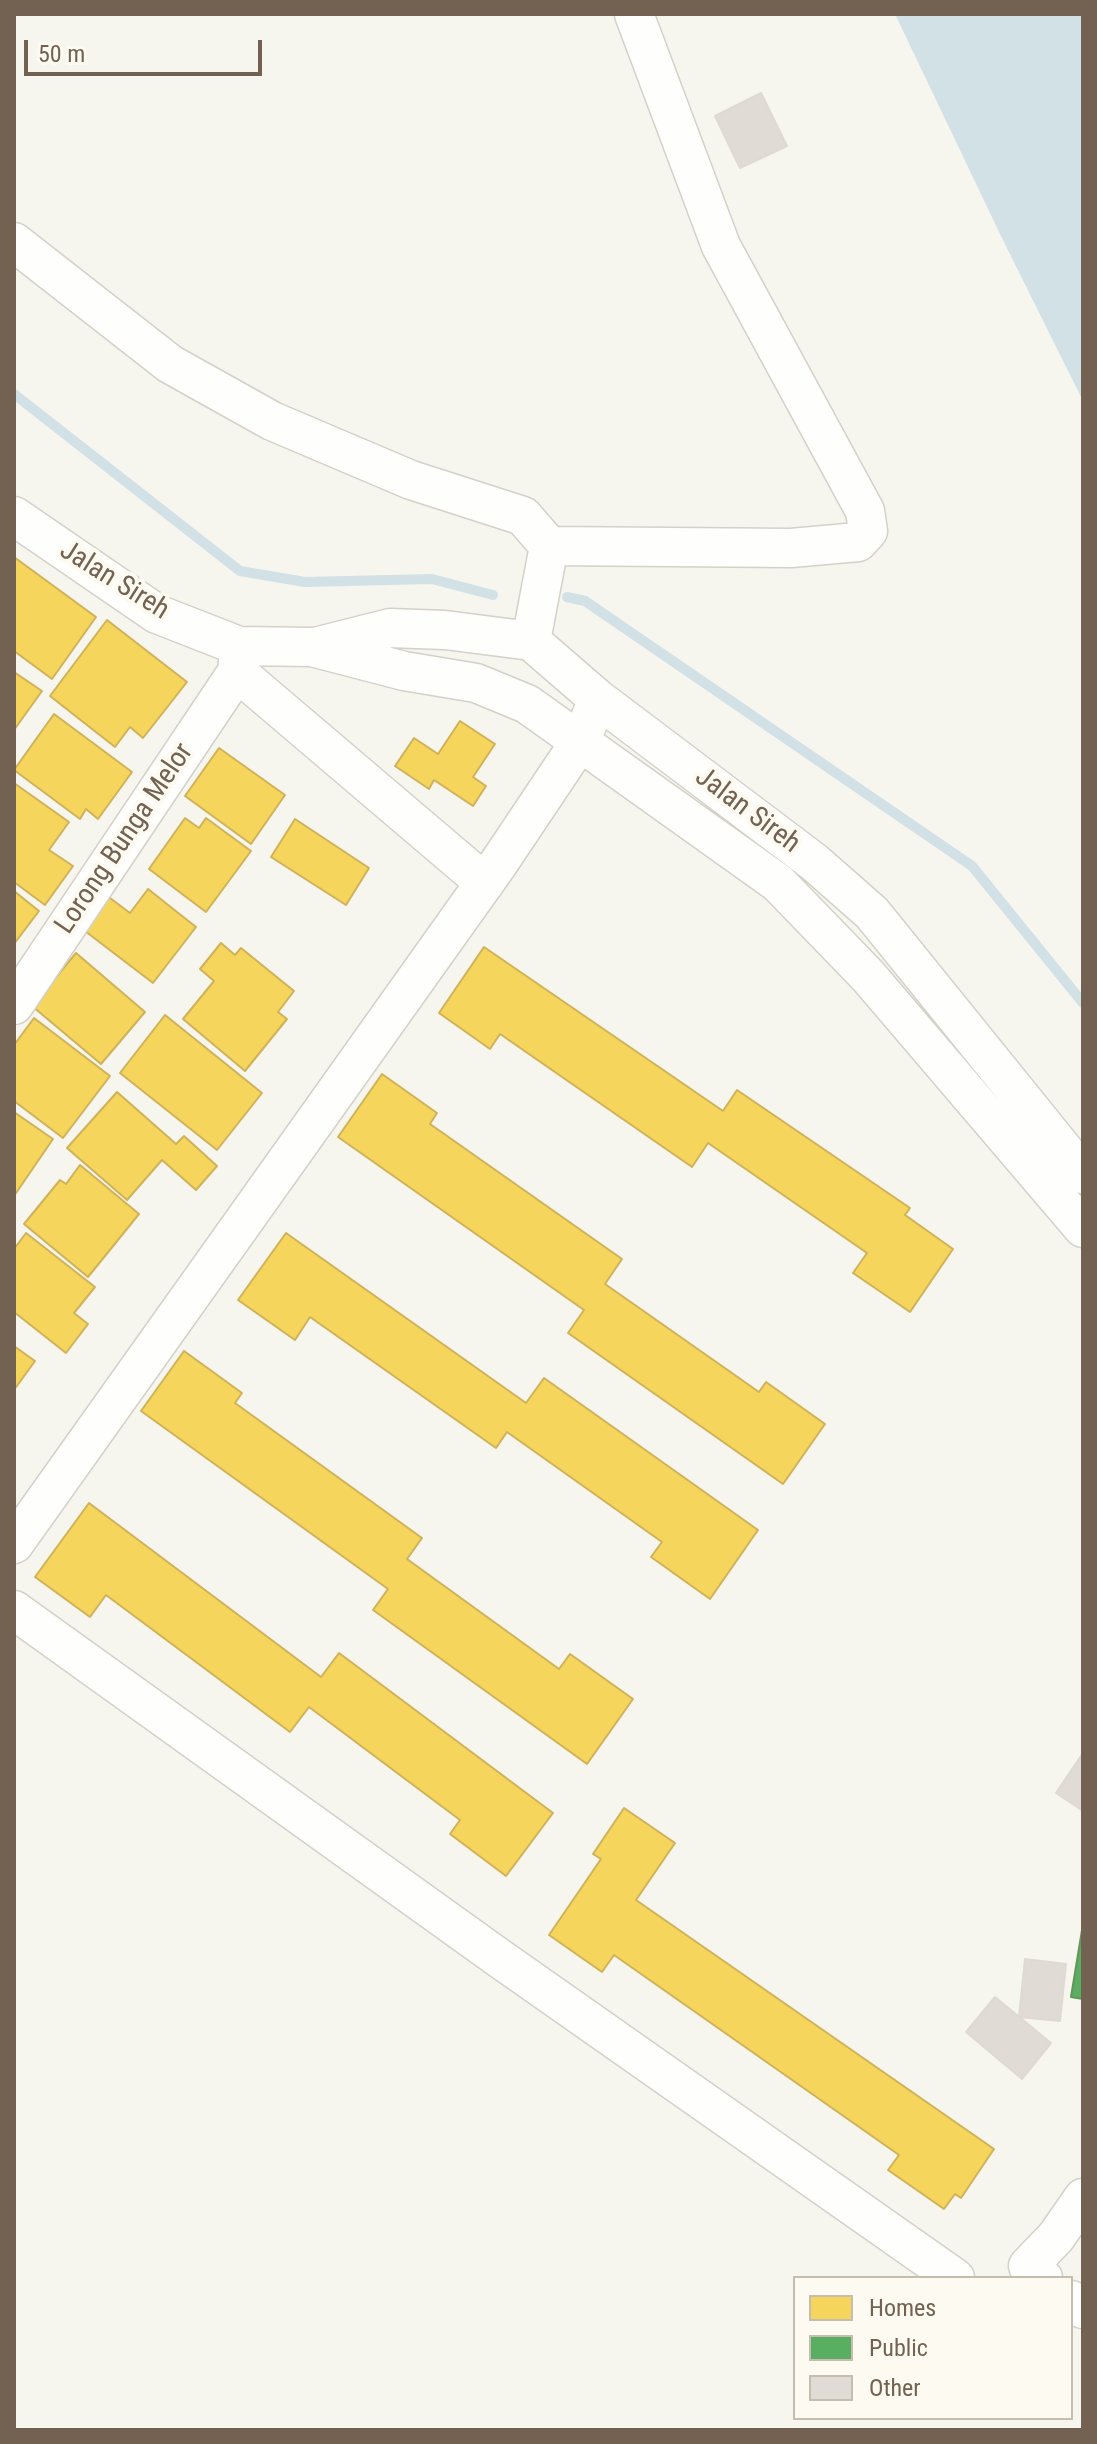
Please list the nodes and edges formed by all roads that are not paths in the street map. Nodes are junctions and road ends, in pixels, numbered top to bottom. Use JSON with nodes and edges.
{"nodes":[{"id":1,"x":634,"y":14,"type":"edge"},
{"id":2,"x":14,"y":242,"type":"edge"},
{"id":3,"x":14,"y":516,"type":"edge"},
{"id":4,"x":549,"y":546,"type":"junction"},
{"id":5,"x":531,"y":641,"type":"junction"},
{"id":6,"x":312,"y":647,"type":"junction"},
{"id":7,"x":238,"y":659,"type":"junction"},
{"id":8,"x":598,"y":699,"type":"junction"},
{"id":9,"x":581,"y":740,"type":"junction"},
{"id":10,"x":485,"y":883,"type":"junction"},
{"id":11,"x":14,"y":1005,"type":"edge"},
{"id":12,"x":1083,"y":1174,"type":"edge"},
{"id":13,"x":1083,"y":1228,"type":"edge"},
{"id":14,"x":14,"y":1544,"type":"edge"},
{"id":15,"x":14,"y":1610,"type":"edge"},
{"id":16,"x":1083,"y":2198,"type":"edge"},
{"id":17,"x":1027,"y":2274,"type":"edge"},
{"id":18,"x":952,"y":2276,"type":"edge"}],
"edges":[{"from":1,"to":4,"type":"street"},
{"from":2,"to":4,"type":"street"},
{"from":3,"to":7,"type":"street","name":"Jalan Sireh"},
{"from":4,"to":5,"type":"street"},
{"from":5,"to":6,"type":"street","name":"Jalan Sireh"},
{"from":5,"to":8,"type":"street","name":"Jalan Sireh"},
{"from":6,"to":7,"type":"street","name":"Jalan Sireh"},
{"from":6,"to":9,"type":"street","name":"Jalan Sireh"},
{"from":7,"to":10,"type":"street"},
{"from":7,"to":11,"type":"street","name":"Lorong Bunga Melor"},
{"from":8,"to":9,"type":"street"},
{"from":8,"to":12,"type":"street","name":"Jalan Sireh"},
{"from":9,"to":10,"type":"street"},
{"from":9,"to":13,"type":"street","name":"Jalan Sireh"},
{"from":10,"to":14,"type":"street"},
{"from":15,"to":18,"type":"street"},
{"from":16,"to":17,"type":"street"}]}
